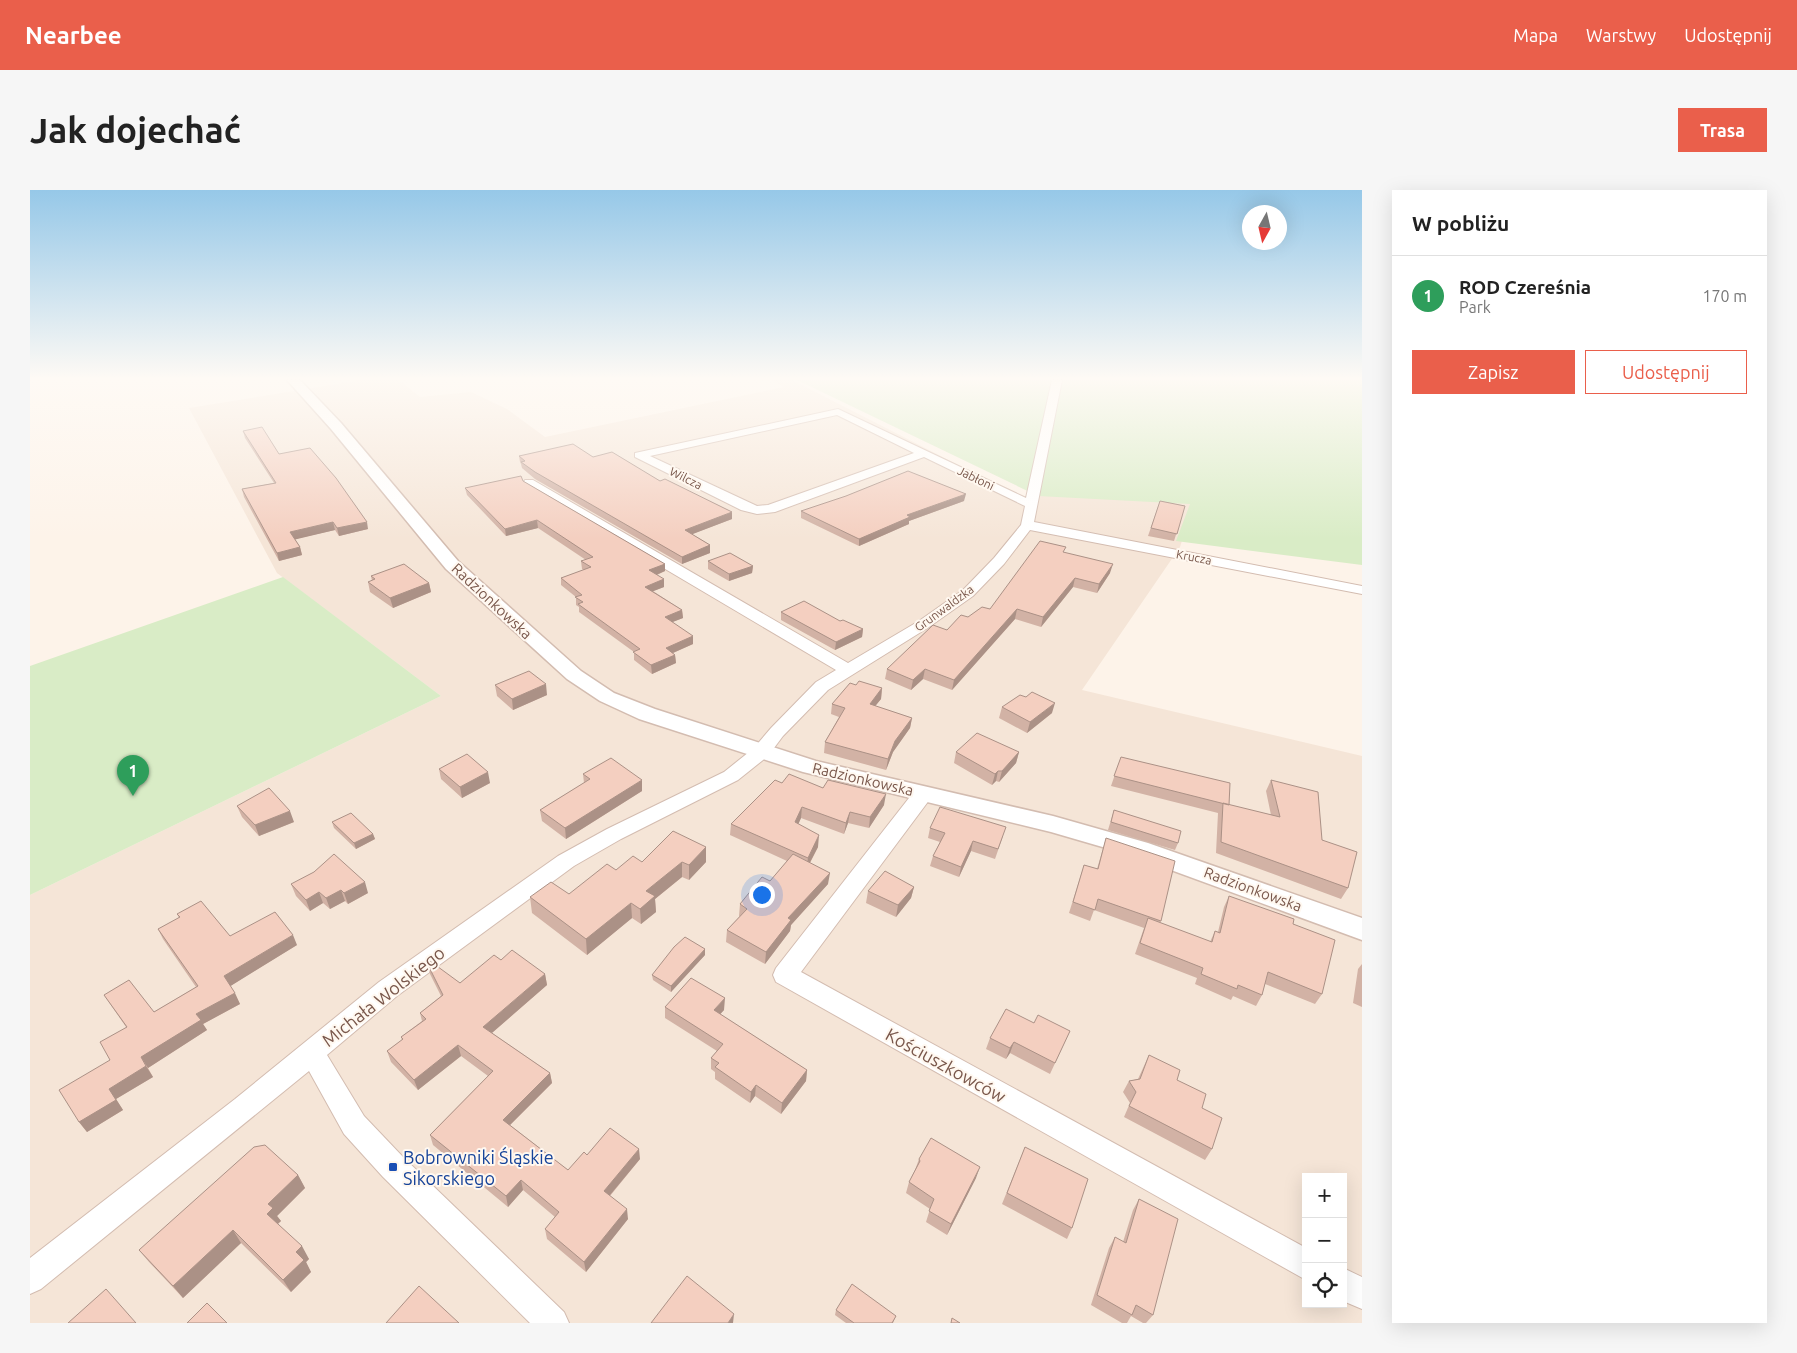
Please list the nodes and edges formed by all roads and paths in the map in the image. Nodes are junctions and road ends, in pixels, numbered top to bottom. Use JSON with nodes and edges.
{"nodes":[{"id":1,"x":342,"y":433,"type":"edge"},
{"id":2,"x":739,"y":433,"type":"edge"},
{"id":3,"x":882,"y":433,"type":"edge"},
{"id":4,"x":1046,"y":433,"type":"edge"},
{"id":5,"x":925,"y":453,"type":"junction"},
{"id":6,"x":529,"y":483,"type":"edge"},
{"id":7,"x":1032,"y":505,"type":"junction"},
{"id":8,"x":1026,"y":525,"type":"junction"},
{"id":9,"x":1362,"y":590,"type":"edge"},
{"id":10,"x":847,"y":670,"type":"junction"},
{"id":11,"x":761,"y":752,"type":"junction"},
{"id":12,"x":923,"y":794,"type":"junction"},
{"id":13,"x":1362,"y":929,"type":"edge"},
{"id":14,"x":312,"y":1053,"type":"junction"},
{"id":15,"x":1302,"y":1263,"type":"edge"},
{"id":16,"x":30,"y":1278,"type":"edge"},
{"id":17,"x":1347,"y":1286,"type":"edge"},
{"id":18,"x":1362,"y":1293,"type":"edge"},
{"id":19,"x":553,"y":1323,"type":"edge"}],
"edges":[{"from":1,"to":11,"type":"street","name":"Radzionkowska"},
{"from":2,"to":5,"type":"street","name":"Wilcza"},
{"from":3,"to":5,"type":"street","name":"Jabłoni"},
{"from":4,"to":7,"type":"street","name":"Grunwaldzka"},
{"from":5,"to":7,"type":"street","name":"Jabłoni"},
{"from":6,"to":10,"type":"street"},
{"from":7,"to":8,"type":"street","name":"Grunwaldzka"},
{"from":8,"to":9,"type":"street","name":"Krucza"},
{"from":8,"to":10,"type":"street","name":"Grunwaldzka"},
{"from":10,"to":11,"type":"street","name":"Grunwaldzka"},
{"from":11,"to":12,"type":"street","name":"Radzionkowska"},
{"from":11,"to":14,"type":"street","name":"Michała Wolskiego"},
{"from":12,"to":13,"type":"street","name":"Radzionkowska"},
{"from":12,"to":15,"type":"street","name":"Kościuszkowców"},
{"from":14,"to":16,"type":"street","name":"Michała Wolskiego"},
{"from":14,"to":19,"type":"street"},
{"from":17,"to":18,"type":"street"}]}
